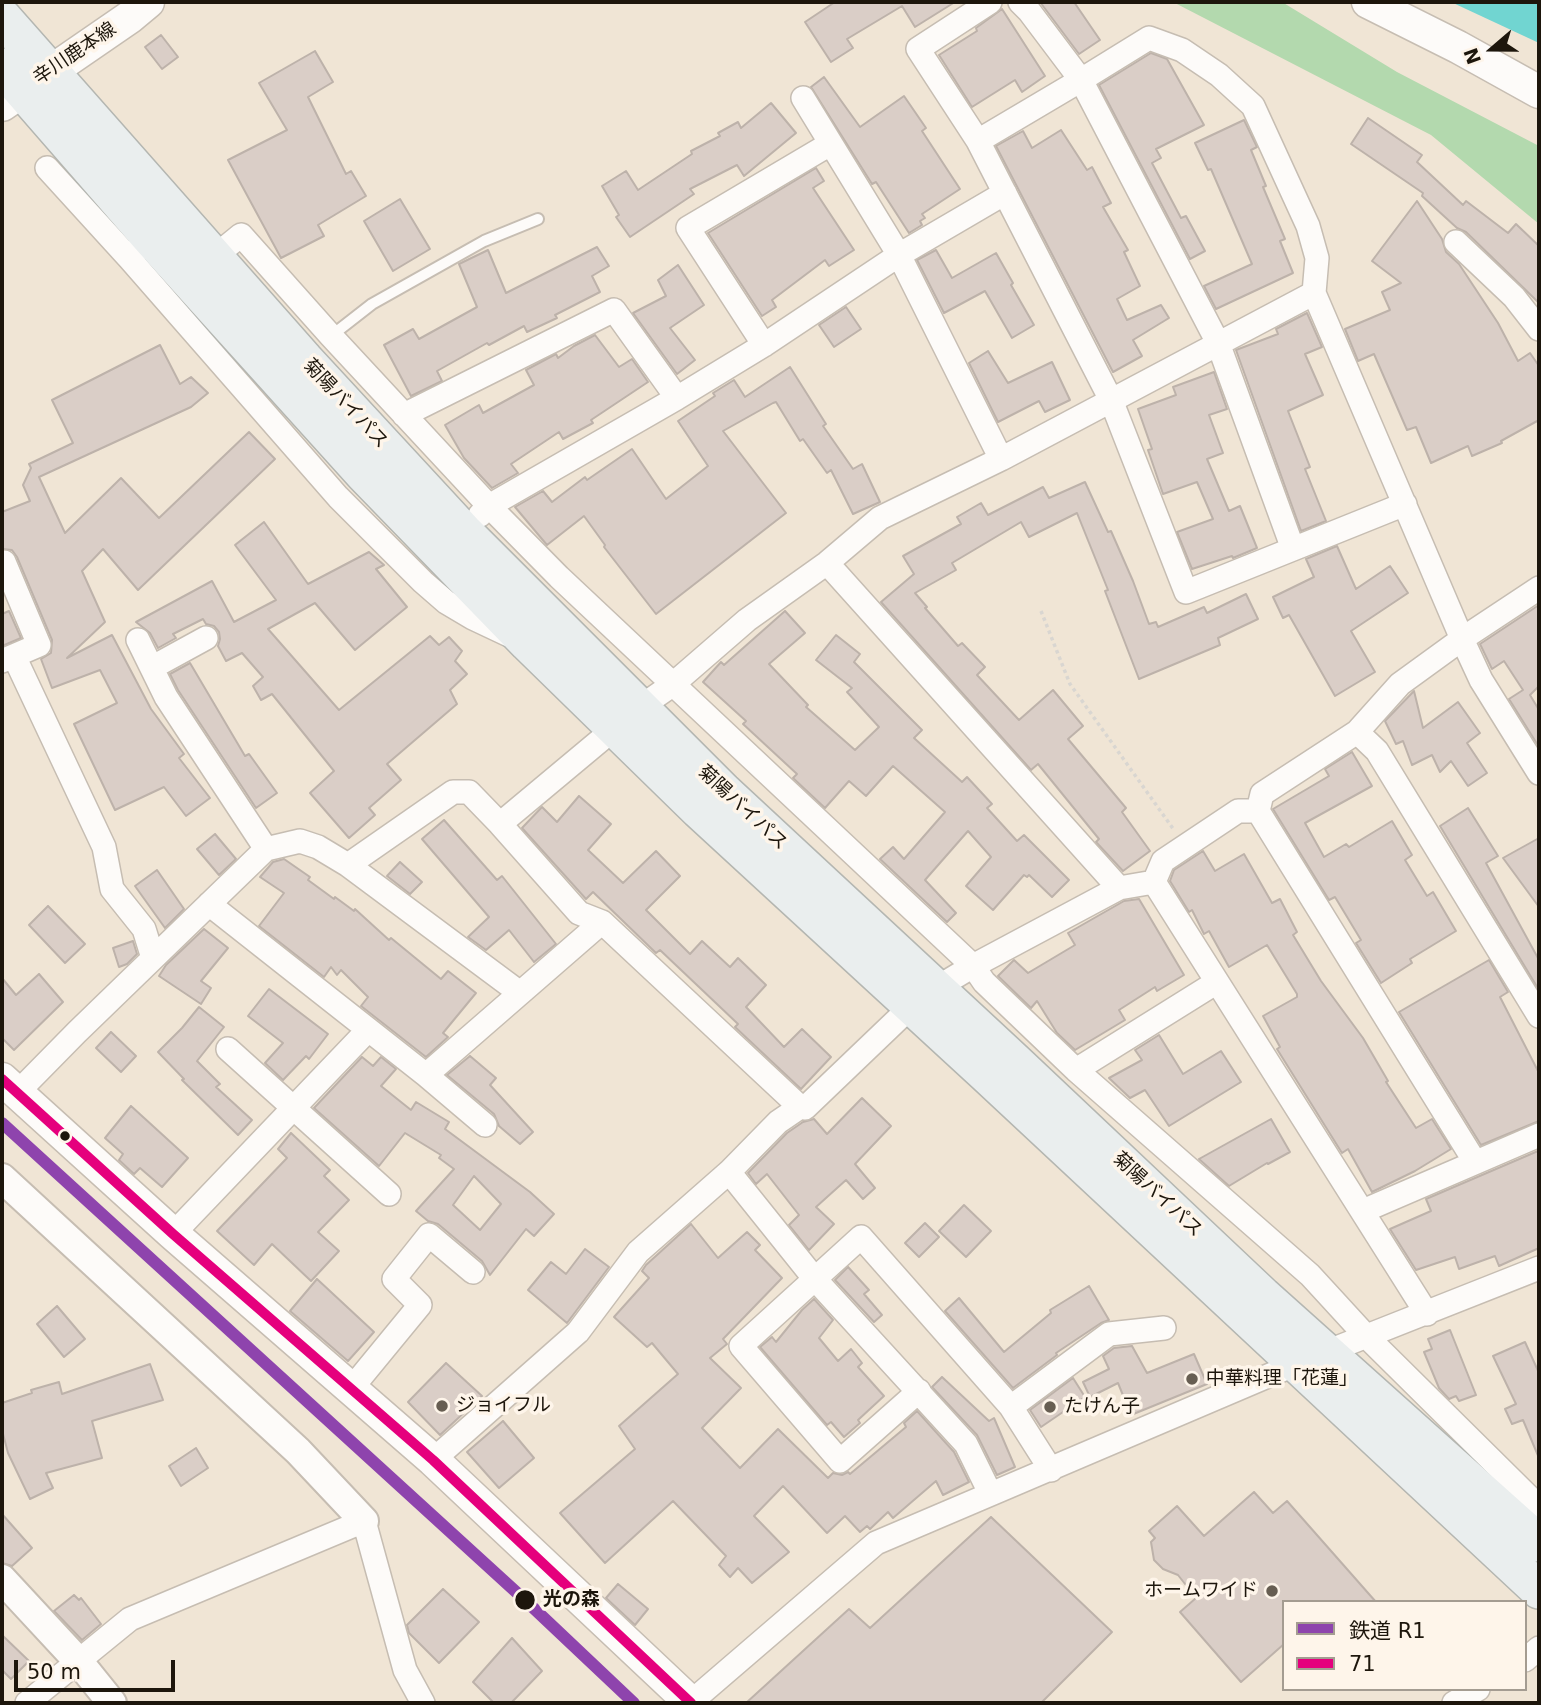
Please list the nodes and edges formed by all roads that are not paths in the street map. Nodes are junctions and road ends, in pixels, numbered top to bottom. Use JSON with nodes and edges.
{"nodes":[{"id":1,"x":148,"y":2,"type":"edge"},
{"id":2,"x":990,"y":2,"type":"edge"},
{"id":3,"x":1020,"y":2,"type":"edge"},
{"id":4,"x":1368,"y":2,"type":"edge"},
{"id":5,"x":2,"y":18,"type":"edge"},
{"id":6,"x":1081,"y":80,"type":"junction"},
{"id":7,"x":19,"y":84,"type":"edge"},
{"id":8,"x":1539,"y":92,"type":"edge"},
{"id":9,"x":803,"y":98,"type":"dead end"},
{"id":10,"x":978,"y":141,"type":"junction"},
{"id":11,"x":830,"y":144,"type":"junction"},
{"id":12,"x":47,"y":168,"type":"dead end"},
{"id":13,"x":1005,"y":193,"type":"junction"},
{"id":14,"x":538,"y":219,"type":"dead end"},
{"id":15,"x":1456,"y":242,"type":"dead end"},
{"id":16,"x":140,"y":248,"type":"junction"},
{"id":17,"x":899,"y":255,"type":"junction"},
{"id":18,"x":214,"y":257,"type":"junction"},
{"id":19,"x":1314,"y":293,"type":"junction"},
{"id":20,"x":1539,"y":329,"type":"edge"},
{"id":21,"x":331,"y":336,"type":"junction"},
{"id":22,"x":1218,"y":343,"type":"junction"},
{"id":23,"x":764,"y":345,"type":"junction"},
{"id":24,"x":677,"y":398,"type":"junction"},
{"id":25,"x":1111,"y":400,"type":"junction"},
{"id":26,"x":404,"y":415,"type":"junction"},
{"id":27,"x":1002,"y":459,"type":"junction"},
{"id":28,"x":1405,"y":504,"type":"junction"},
{"id":29,"x":489,"y":506,"type":"junction"},
{"id":30,"x":464,"y":532,"type":"junction"},
{"id":31,"x":1293,"y":549,"type":"junction"},
{"id":32,"x":2,"y":563,"type":"edge"},
{"id":33,"x":827,"y":563,"type":"junction"},
{"id":34,"x":1539,"y":588,"type":"edge"},
{"id":35,"x":206,"y":638,"type":"dead end"},
{"id":36,"x":1462,"y":639,"type":"junction"},
{"id":37,"x":138,"y":640,"type":"dead end"},
{"id":38,"x":8,"y":658,"type":"edge"},
{"id":39,"x":153,"y":667,"type":"junction"},
{"id":40,"x":672,"y":685,"type":"junction"},
{"id":41,"x":627,"y":717,"type":"junction"},
{"id":42,"x":1357,"y":732,"type":"junction"},
{"id":43,"x":1539,"y":773,"type":"edge"},
{"id":44,"x":1258,"y":811,"type":"junction"},
{"id":45,"x":500,"y":824,"type":"junction"},
{"id":46,"x":266,"y":849,"type":"junction"},
{"id":47,"x":348,"y":865,"type":"junction"},
{"id":48,"x":1154,"y":882,"type":"junction"},
{"id":49,"x":1119,"y":888,"type":"junction"},
{"id":50,"x":209,"y":904,"type":"junction"},
{"id":51,"x":602,"y":922,"type":"junction"},
{"id":52,"x":153,"y":958,"type":"junction"},
{"id":53,"x":973,"y":965,"type":"junction"},
{"id":54,"x":1217,"y":982,"type":"junction"},
{"id":55,"x":520,"y":993,"type":"junction"},
{"id":56,"x":924,"y":997,"type":"junction"},
{"id":57,"x":1539,"y":1016,"type":"edge"},
{"id":58,"x":368,"y":1030,"type":"junction"},
{"id":59,"x":228,"y":1049,"type":"dead end"},
{"id":60,"x":1076,"y":1070,"type":"junction"},
{"id":61,"x":426,"y":1075,"type":"junction"},
{"id":62,"x":9,"y":1086,"type":"edge"},
{"id":63,"x":294,"y":1107,"type":"junction"},
{"id":64,"x":800,"y":1107,"type":"junction"},
{"id":65,"x":485,"y":1125,"type":"dead end"},
{"id":66,"x":1539,"y":1135,"type":"edge"},
{"id":67,"x":1475,"y":1162,"type":"junction"},
{"id":68,"x":729,"y":1172,"type":"junction"},
{"id":69,"x":2,"y":1178,"type":"edge"},
{"id":70,"x":389,"y":1194,"type":"dead end"},
{"id":71,"x":1363,"y":1211,"type":"junction"},
{"id":72,"x":173,"y":1234,"type":"junction"},
{"id":73,"x":1539,"y":1268,"type":"edge"},
{"id":74,"x":473,"y":1272,"type":"dead end"},
{"id":75,"x":814,"y":1278,"type":"junction"},
{"id":76,"x":1427,"y":1314,"type":"junction"},
{"id":77,"x":1164,"y":1328,"type":"dead end"},
{"id":78,"x":1366,"y":1336,"type":"junction"},
{"id":79,"x":1312,"y":1358,"type":"junction"},
{"id":80,"x":351,"y":1389,"type":"junction"},
{"id":81,"x":919,"y":1391,"type":"junction"},
{"id":82,"x":1011,"y":1407,"type":"junction"},
{"id":83,"x":433,"y":1460,"type":"junction"},
{"id":84,"x":1051,"y":1470,"type":"junction"},
{"id":85,"x":1418,"y":1478,"type":"junction"},
{"id":86,"x":990,"y":1493,"type":"junction"},
{"id":87,"x":1539,"y":1507,"type":"edge"},
{"id":88,"x":364,"y":1521,"type":"junction"},
{"id":89,"x":1539,"y":1543,"type":"edge"},
{"id":90,"x":2,"y":1579,"type":"edge"},
{"id":91,"x":1539,"y":1590,"type":"edge"},
{"id":92,"x":1539,"y":1612,"type":"edge"},
{"id":93,"x":79,"y":1661,"type":"junction"},
{"id":94,"x":1475,"y":1691,"type":"edge"},
{"id":95,"x":27,"y":1703,"type":"edge"},
{"id":96,"x":112,"y":1703,"type":"edge"},
{"id":97,"x":423,"y":1703,"type":"edge"},
{"id":98,"x":691,"y":1703,"type":"edge"},
{"id":99,"x":1454,"y":1703,"type":"edge"}],
"edges":[{"from":1,"to":7,"type":"main road","name":"辛川鹿本線"},
{"from":2,"to":10,"type":"street"},
{"from":3,"to":6,"type":"street"},
{"from":4,"to":8,"type":"main road"},
{"from":5,"to":7,"type":"highway","name":"菊陽バイパス"},
{"from":6,"to":10,"type":"street"},
{"from":6,"to":19,"type":"street"},
{"from":6,"to":22,"type":"street"},
{"from":7,"to":16,"type":"highway","name":"菊陽バイパス"},
{"from":7,"to":18,"type":"highway","name":"菊陽バイパス"},
{"from":9,"to":11,"type":"street"},
{"from":10,"to":13,"type":"street"},
{"from":11,"to":17,"type":"street"},
{"from":11,"to":23,"type":"street"},
{"from":12,"to":16,"type":"street"},
{"from":13,"to":17,"type":"street"},
{"from":13,"to":25,"type":"street"},
{"from":14,"to":21,"type":"lane"},
{"from":15,"to":20,"type":"street"},
{"from":16,"to":41,"type":"highway","name":"菊陽バイパス"},
{"from":17,"to":23,"type":"street"},
{"from":17,"to":27,"type":"street"},
{"from":18,"to":21,"type":"street"},
{"from":18,"to":30,"type":"highway","name":"菊陽バイパス"},
{"from":19,"to":22,"type":"street"},
{"from":19,"to":28,"type":"street"},
{"from":21,"to":26,"type":"street"},
{"from":22,"to":25,"type":"street"},
{"from":22,"to":31,"type":"street"},
{"from":23,"to":24,"type":"street"},
{"from":24,"to":26,"type":"street"},
{"from":24,"to":29,"type":"street"},
{"from":25,"to":27,"type":"street"},
{"from":25,"to":31,"type":"street"},
{"from":26,"to":29,"type":"street"},
{"from":27,"to":33,"type":"street"},
{"from":28,"to":31,"type":"street"},
{"from":28,"to":36,"type":"street"},
{"from":29,"to":30,"type":"street"},
{"from":29,"to":40,"type":"street"},
{"from":30,"to":41,"type":"highway","name":"菊陽バイパス"},
{"from":32,"to":38,"type":"street"},
{"from":33,"to":40,"type":"street"},
{"from":33,"to":49,"type":"street"},
{"from":34,"to":36,"type":"street"},
{"from":35,"to":39,"type":"street"},
{"from":36,"to":42,"type":"street"},
{"from":36,"to":43,"type":"street"},
{"from":37,"to":39,"type":"street"},
{"from":38,"to":52,"type":"street"},
{"from":39,"to":46,"type":"street"},
{"from":40,"to":41,"type":"street"},
{"from":40,"to":53,"type":"street"},
{"from":41,"to":45,"type":"street"},
{"from":41,"to":56,"type":"highway","name":"菊陽バイパス"},
{"from":42,"to":44,"type":"street"},
{"from":42,"to":57,"type":"street"},
{"from":44,"to":48,"type":"street"},
{"from":44,"to":67,"type":"street"},
{"from":45,"to":47,"type":"street"},
{"from":45,"to":51,"type":"street"},
{"from":46,"to":47,"type":"street"},
{"from":46,"to":50,"type":"street"},
{"from":47,"to":55,"type":"street"},
{"from":48,"to":49,"type":"street"},
{"from":48,"to":54,"type":"street"},
{"from":49,"to":53,"type":"street"},
{"from":50,"to":52,"type":"street"},
{"from":50,"to":58,"type":"street"},
{"from":51,"to":55,"type":"street"},
{"from":51,"to":64,"type":"street"},
{"from":52,"to":62,"type":"street"},
{"from":53,"to":56,"type":"street"},
{"from":53,"to":60,"type":"street"},
{"from":54,"to":60,"type":"street"},
{"from":54,"to":71,"type":"street"},
{"from":55,"to":61,"type":"street"},
{"from":56,"to":64,"type":"street"},
{"from":56,"to":79,"type":"highway","name":"菊陽バイパス"},
{"from":58,"to":61,"type":"street"},
{"from":58,"to":63,"type":"street"},
{"from":59,"to":63,"type":"street"},
{"from":60,"to":78,"type":"street"},
{"from":61,"to":65,"type":"street"},
{"from":62,"to":72,"type":"main road"},
{"from":63,"to":70,"type":"street"},
{"from":63,"to":72,"type":"street"},
{"from":64,"to":68,"type":"street"},
{"from":66,"to":67,"type":"street"},
{"from":67,"to":71,"type":"street"},
{"from":68,"to":75,"type":"street"},
{"from":68,"to":83,"type":"street"},
{"from":69,"to":88,"type":"street"},
{"from":71,"to":76,"type":"street"},
{"from":72,"to":80,"type":"main road"},
{"from":73,"to":76,"type":"street"},
{"from":74,"to":80,"type":"street"},
{"from":75,"to":81,"type":"street"},
{"from":75,"to":81,"type":"street"},
{"from":75,"to":82,"type":"street"},
{"from":76,"to":78,"type":"street"},
{"from":77,"to":82,"type":"street"},
{"from":78,"to":79,"type":"street"},
{"from":78,"to":87,"type":"street"},
{"from":79,"to":84,"type":"street"},
{"from":79,"to":85,"type":"highway","name":"菊陽バイパス"},
{"from":79,"to":89,"type":"highway","name":"菊陽バイパス"},
{"from":80,"to":83,"type":"main road"},
{"from":81,"to":86,"type":"street"},
{"from":82,"to":84,"type":"street"},
{"from":83,"to":98,"type":"main road"},
{"from":84,"to":86,"type":"street"},
{"from":85,"to":91,"type":"highway","name":"菊陽バイパス"},
{"from":85,"to":92,"type":"highway"},
{"from":86,"to":98,"type":"street"},
{"from":88,"to":93,"type":"street"},
{"from":88,"to":97,"type":"street"},
{"from":90,"to":93,"type":"street"},
{"from":93,"to":95,"type":"street"},
{"from":93,"to":96,"type":"street"},
{"from":94,"to":99,"type":"street"}]}
